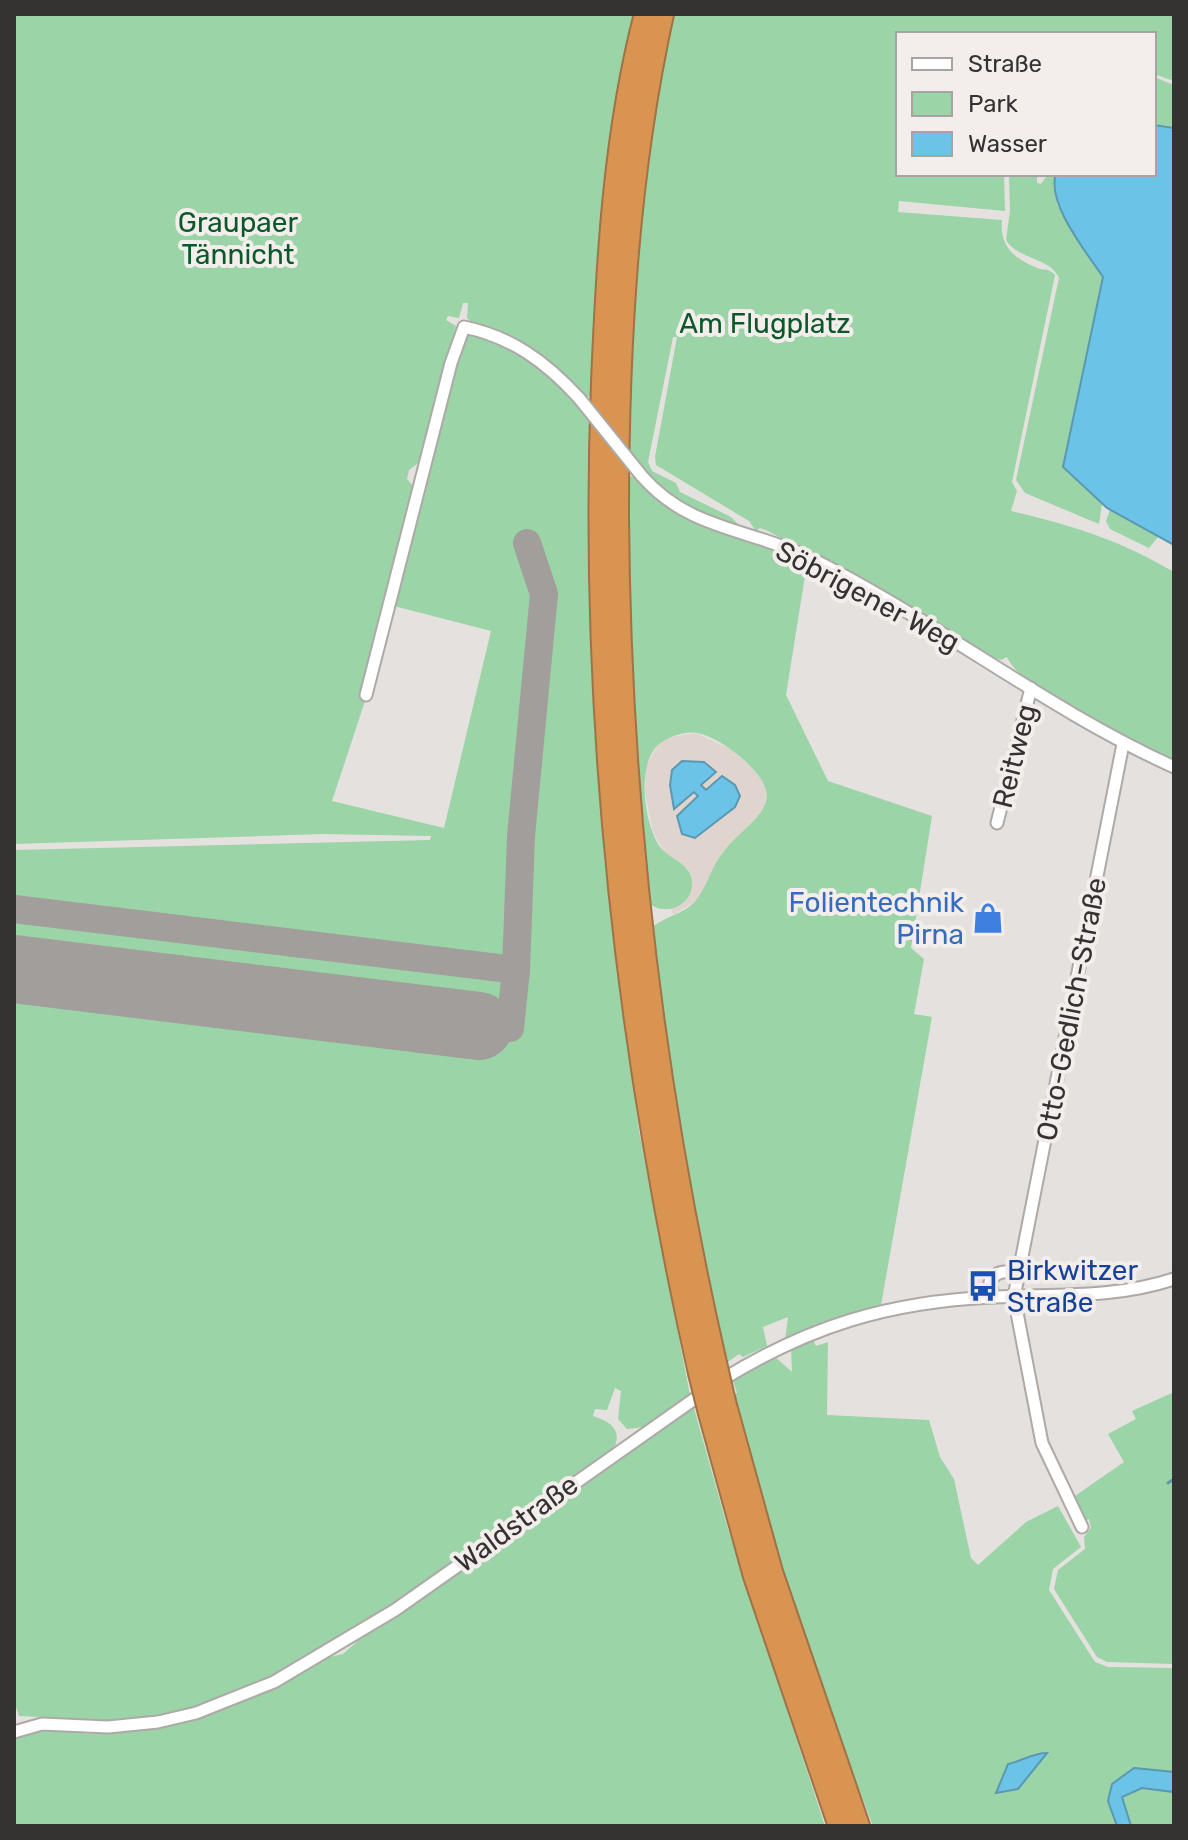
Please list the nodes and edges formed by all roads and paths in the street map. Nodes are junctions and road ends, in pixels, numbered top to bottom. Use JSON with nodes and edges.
{"nodes":[{"id":1,"x":646,"y":14,"type":"edge"},
{"id":2,"x":662,"y":14,"type":"edge"},
{"id":3,"x":1031,"y":688,"type":"junction"},
{"id":4,"x":366,"y":695,"type":"dead end"},
{"id":5,"x":1123,"y":744,"type":"junction"},
{"id":6,"x":1174,"y":767,"type":"edge"},
{"id":7,"x":997,"y":823,"type":"dead end"},
{"id":8,"x":1019,"y":1275,"type":"junction"},
{"id":9,"x":1174,"y":1279,"type":"edge"},
{"id":10,"x":993,"y":1297,"type":"junction"},
{"id":11,"x":1014,"y":1297,"type":"junction"},
{"id":12,"x":707,"y":1368,"type":"junction"},
{"id":13,"x":1082,"y":1527,"type":"dead end"},
{"id":14,"x":14,"y":1732,"type":"edge"},
{"id":15,"x":827,"y":1769,"type":"junction"},
{"id":16,"x":840,"y":1826,"type":"edge"},
{"id":17,"x":858,"y":1826,"type":"edge"}],
"edges":[{"from":1,"to":12,"type":"highway"},
{"from":2,"to":12,"type":"highway"},
{"from":3,"to":4,"type":"street","name":"Söbrigener Weg","bridge":true},
{"from":3,"to":5,"type":"street","name":"Söbrigener Weg"},
{"from":3,"to":7,"type":"street","name":"Reitweg"},
{"from":5,"to":6,"type":"street","name":"Söbrigener Weg"},
{"from":5,"to":8,"type":"street","name":"Otto-Gedlich-Straße"},
{"from":8,"to":10,"type":"street"},
{"from":8,"to":11,"type":"street","name":"Otto-Gedlich-Straße"},
{"from":9,"to":11,"type":"street"},
{"from":10,"to":11,"type":"street","name":"Waldstraße"},
{"from":10,"to":14,"type":"street","name":"Waldstraße"},
{"from":11,"to":13,"type":"street"},
{"from":12,"to":15,"type":"highway","bridge":true},
{"from":15,"to":16,"type":"highway"},
{"from":15,"to":17,"type":"highway"}]}
